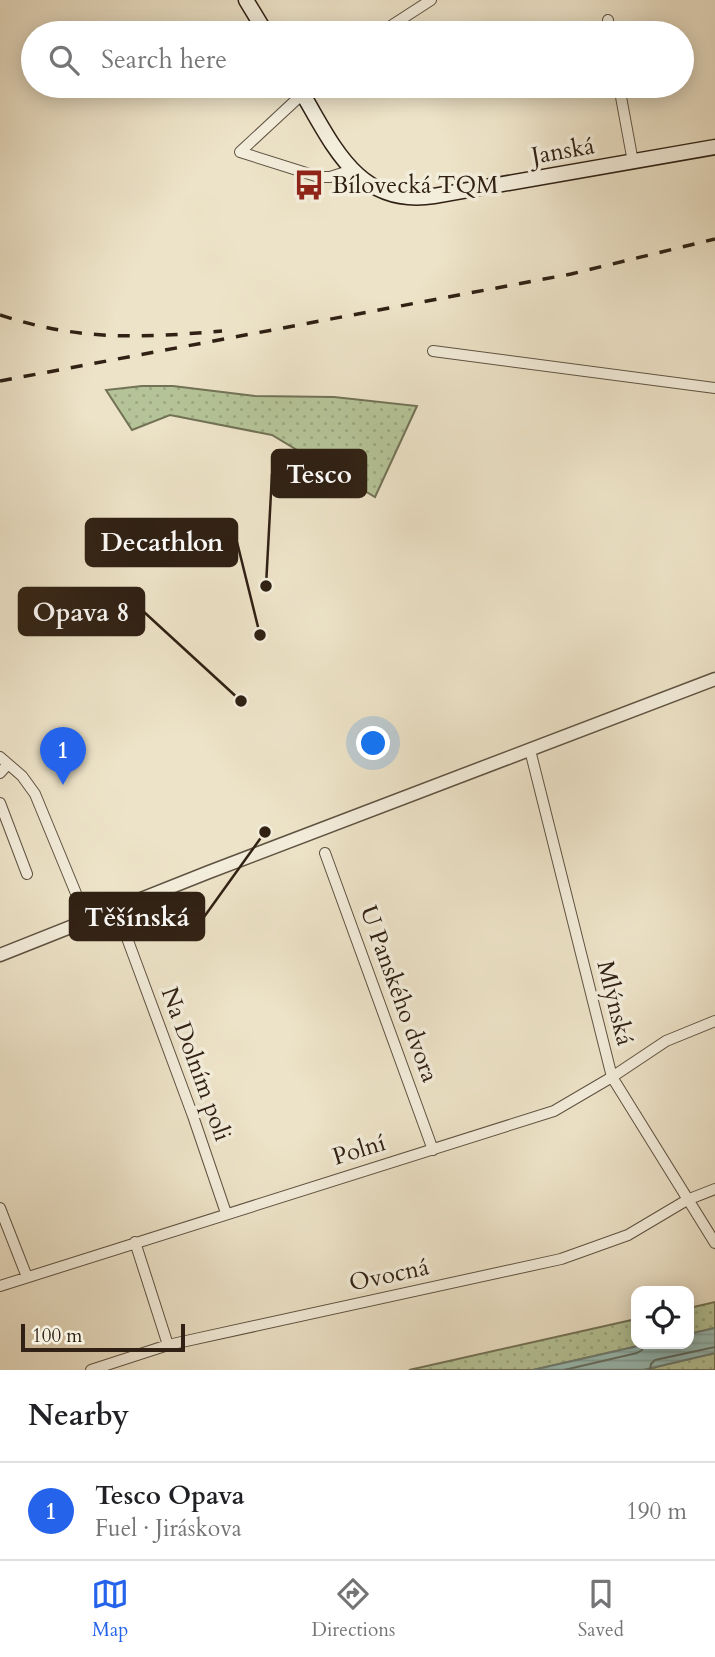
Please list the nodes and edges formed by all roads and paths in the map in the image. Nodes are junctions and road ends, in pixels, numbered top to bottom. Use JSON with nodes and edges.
{"nodes":[{"id":1,"x":246,"y":0,"type":"edge"},
{"id":2,"x":431,"y":0,"type":"edge"},
{"id":3,"x":259,"y":21,"type":"edge"},
{"id":4,"x":399,"y":21,"type":"edge"},
{"id":5,"x":294,"y":98,"type":"edge"},
{"id":6,"x":310,"y":98,"type":"edge"},
{"id":7,"x":621,"y":98,"type":"edge"},
{"id":8,"x":715,"y":147,"type":"edge"},
{"id":9,"x":633,"y":162,"type":"junction"},
{"id":10,"x":352,"y":170,"type":"junction"},
{"id":11,"x":433,"y":351,"type":"dead end"},
{"id":12,"x":715,"y":388,"type":"edge"},
{"id":13,"x":715,"y":679,"type":"edge"},
{"id":14,"x":530,"y":750,"type":"junction"},
{"id":15,"x":4,"y":760,"type":"edge"},
{"id":16,"x":0,"y":773,"type":"edge"},
{"id":17,"x":0,"y":803,"type":"edge"},
{"id":18,"x":325,"y":853,"type":"dead end"},
{"id":19,"x":27,"y":874,"type":"dead end"},
{"id":20,"x":87,"y":920,"type":"junction"},
{"id":21,"x":124,"y":930,"type":"dead end"},
{"id":22,"x":0,"y":955,"type":"edge"},
{"id":23,"x":715,"y":1021,"type":"edge"},
{"id":24,"x":612,"y":1077,"type":"junction"},
{"id":25,"x":433,"y":1150,"type":"junction"},
{"id":26,"x":715,"y":1189,"type":"edge"},
{"id":27,"x":687,"y":1200,"type":"junction"},
{"id":28,"x":0,"y":1208,"type":"edge"},
{"id":29,"x":226,"y":1213,"type":"junction"},
{"id":30,"x":135,"y":1242,"type":"junction"},
{"id":31,"x":715,"y":1243,"type":"edge"},
{"id":32,"x":27,"y":1277,"type":"junction"},
{"id":33,"x":0,"y":1286,"type":"edge"},
{"id":34,"x":168,"y":1345,"type":"junction"},
{"id":35,"x":91,"y":1370,"type":"edge"}],
"edges":[{"from":1,"to":3,"type":"main road"},
{"from":2,"to":4,"type":"street"},
{"from":5,"to":10,"type":"street"},
{"from":6,"to":10,"type":"main road","name":"Janská"},
{"from":7,"to":9,"type":"street"},
{"from":8,"to":9,"type":"main road","name":"Janská"},
{"from":9,"to":10,"type":"main road","name":"Janská"},
{"from":11,"to":12,"type":"street"},
{"from":13,"to":14,"type":"street"},
{"from":14,"to":20,"type":"street"},
{"from":14,"to":24,"type":"street","name":"Mlýnská"},
{"from":15,"to":16,"type":"street"},
{"from":15,"to":20,"type":"street"},
{"from":17,"to":19,"type":"street"},
{"from":18,"to":25,"type":"street","name":"U Panského dvora"},
{"from":20,"to":22,"type":"street"},
{"from":21,"to":29,"type":"street","name":"Na Dolním poli"},
{"from":23,"to":24,"type":"street","name":"Polní"},
{"from":24,"to":25,"type":"street","name":"Polní"},
{"from":24,"to":27,"type":"street","name":"Mlýnská"},
{"from":25,"to":29,"type":"street","name":"Polní"},
{"from":26,"to":27,"type":"street","name":"Ovocná"},
{"from":27,"to":31,"type":"street","name":"Mlýnská"},
{"from":27,"to":34,"type":"street","name":"Ovocná"},
{"from":28,"to":32,"type":"street"},
{"from":29,"to":30,"type":"street","name":"Polní"},
{"from":30,"to":32,"type":"street","name":"Polní"},
{"from":30,"to":34,"type":"street"},
{"from":32,"to":33,"type":"street","name":"Polní"},
{"from":34,"to":35,"type":"street","name":"Ovocná"}]}
